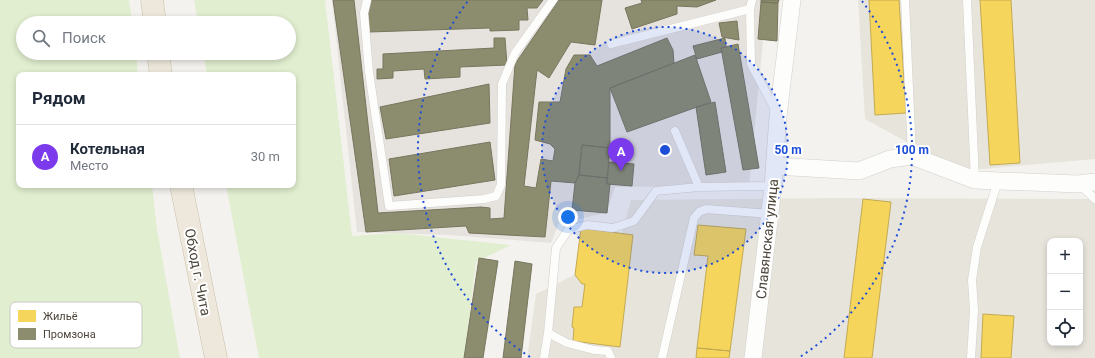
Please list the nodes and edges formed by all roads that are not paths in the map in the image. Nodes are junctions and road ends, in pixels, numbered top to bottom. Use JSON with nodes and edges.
{"nodes":[{"id":1,"x":152,"y":0,"type":"edge"},
{"id":2,"x":367,"y":0,"type":"edge"},
{"id":3,"x":553,"y":0,"type":"edge"},
{"id":4,"x":752,"y":0,"type":"edge"},
{"id":5,"x":792,"y":0,"type":"edge"},
{"id":6,"x":905,"y":0,"type":"edge"},
{"id":7,"x":967,"y":0,"type":"edge"},
{"id":8,"x":750,"y":9,"type":"junction"},
{"id":9,"x":154,"y":16,"type":"edge"},
{"id":10,"x":611,"y":44,"type":"dead end"},
{"id":11,"x":159,"y":60,"type":"edge"},
{"id":12,"x":161,"y":72,"type":"edge"},
{"id":13,"x":778,"y":116,"type":"junction"},
{"id":14,"x":675,"y":132,"type":"dead end"},
{"id":15,"x":912,"y":156,"type":"junction"},
{"id":16,"x":775,"y":166,"type":"junction"},
{"id":17,"x":975,"y":180,"type":"junction"},
{"id":18,"x":998,"y":180,"type":"junction"},
{"id":19,"x":1095,"y":182,"type":"edge"},
{"id":20,"x":1078,"y":184,"type":"junction"},
{"id":21,"x":773,"y":186,"type":"junction"},
{"id":22,"x":699,"y":187,"type":"junction"},
{"id":23,"x":182,"y":188,"type":"edge"},
{"id":24,"x":1095,"y":200,"type":"edge"},
{"id":25,"x":769,"y":214,"type":"junction"},
{"id":26,"x":548,"y":333,"type":"junction"},
{"id":27,"x":216,"y":358,"type":"edge"},
{"id":28,"x":544,"y":358,"type":"edge"},
{"id":29,"x":611,"y":358,"type":"edge"},
{"id":30,"x":662,"y":358,"type":"edge"},
{"id":31,"x":753,"y":358,"type":"edge"},
{"id":32,"x":972,"y":358,"type":"edge"}],
"edges":[{"from":1,"to":9,"type":"highway"},
{"from":2,"to":3,"type":"lane"},
{"from":4,"to":8,"type":"lane"},
{"from":5,"to":13,"type":"street","name":"Славянская улица"},
{"from":6,"to":15,"type":"lane"},
{"from":7,"to":17,"type":"lane"},
{"from":8,"to":10,"type":"lane"},
{"from":8,"to":13,"type":"lane"},
{"from":11,"to":12,"type":"highway"},
{"from":13,"to":16,"type":"street","name":"Славянская улица"},
{"from":14,"to":22,"type":"lane"},
{"from":15,"to":16,"type":"street"},
{"from":15,"to":17,"type":"street"},
{"from":16,"to":21,"type":"street","name":"Славянская улица"},
{"from":17,"to":18,"type":"street"},
{"from":18,"to":20,"type":"street"},
{"from":18,"to":32,"type":"lane"},
{"from":19,"to":20,"type":"street"},
{"from":20,"to":24,"type":"lane"},
{"from":21,"to":22,"type":"lane"},
{"from":21,"to":25,"type":"street","name":"Славянская улица"},
{"from":22,"to":26,"type":"lane"},
{"from":23,"to":27,"type":"highway","name":"Обход г. Чита"},
{"from":25,"to":30,"type":"lane"},
{"from":25,"to":31,"type":"street","name":"Славянская улица"},
{"from":26,"to":28,"type":"lane"},
{"from":26,"to":29,"type":"lane"}]}
